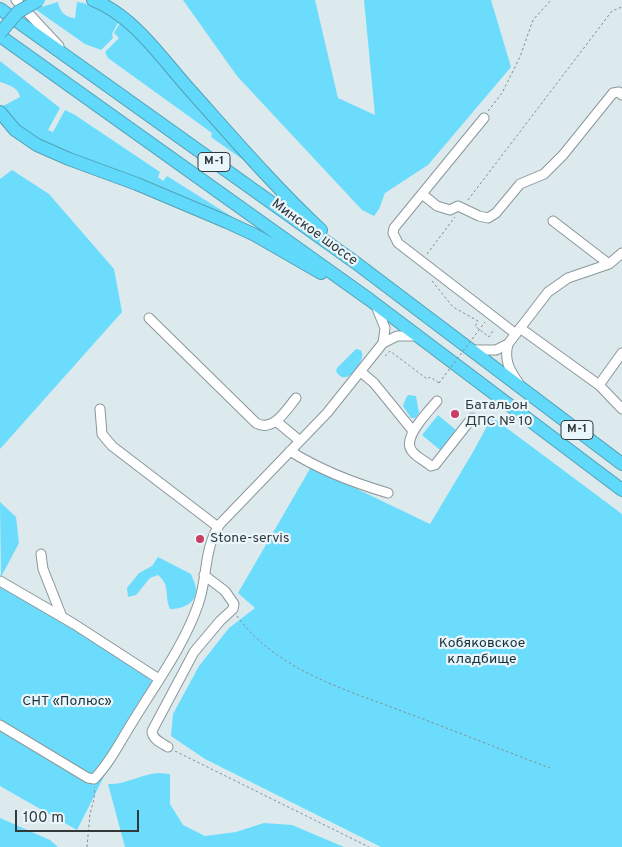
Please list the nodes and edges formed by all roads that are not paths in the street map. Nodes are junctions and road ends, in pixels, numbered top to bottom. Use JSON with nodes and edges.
{"nodes":[{"id":1,"x":16,"y":0,"type":"edge"},
{"id":2,"x":39,"y":0,"type":"edge"},
{"id":3,"x":93,"y":0,"type":"edge"},
{"id":4,"x":0,"y":9,"type":"edge"},
{"id":5,"x":0,"y":34,"type":"edge"},
{"id":6,"x":73,"y":61,"type":"junction"},
{"id":7,"x":622,"y":94,"type":"edge"},
{"id":8,"x":0,"y":112,"type":"edge"},
{"id":9,"x":484,"y":118,"type":"road end"},
{"id":10,"x":422,"y":194,"type":"junction"},
{"id":11,"x":553,"y":221,"type":"dead end"},
{"id":12,"x":622,"y":252,"type":"edge"},
{"id":13,"x":356,"y":263,"type":"junction"},
{"id":14,"x":609,"y":264,"type":"junction"},
{"id":15,"x":373,"y":302,"type":"junction"},
{"id":16,"x":149,"y":318,"type":"dead end"},
{"id":17,"x":518,"y":331,"type":"junction"},
{"id":18,"x":418,"y":336,"type":"junction"},
{"id":19,"x":508,"y":344,"type":"junction"},
{"id":20,"x":382,"y":348,"type":"junction"},
{"id":21,"x":469,"y":349,"type":"junction"},
{"id":22,"x":622,"y":354,"type":"edge"},
{"id":23,"x":361,"y":372,"type":"junction"},
{"id":24,"x":599,"y":384,"type":"junction"},
{"id":25,"x":532,"y":396,"type":"junction"},
{"id":26,"x":296,"y":398,"type":"dead end"},
{"id":27,"x":437,"y":401,"type":"dead end"},
{"id":28,"x":100,"y":409,"type":"dead end"},
{"id":29,"x":622,"y":409,"type":"edge"},
{"id":30,"x":472,"y":418,"type":"dead end"},
{"id":31,"x":276,"y":421,"type":"junction"},
{"id":32,"x":413,"y":431,"type":"junction"},
{"id":33,"x":300,"y":441,"type":"junction"},
{"id":34,"x":290,"y":451,"type":"junction"},
{"id":35,"x":622,"y":464,"type":"edge"},
{"id":36,"x":622,"y":490,"type":"edge"},
{"id":37,"x":388,"y":493,"type":"dead end"},
{"id":38,"x":218,"y":527,"type":"junction"},
{"id":39,"x":42,"y":554,"type":"dead end"},
{"id":40,"x":204,"y":575,"type":"junction"},
{"id":41,"x":0,"y":581,"type":"edge"},
{"id":42,"x":62,"y":617,"type":"junction"},
{"id":43,"x":159,"y":679,"type":"junction"},
{"id":44,"x":0,"y":725,"type":"edge"},
{"id":45,"x":168,"y":747,"type":"road end"}],
"edges":[{"from":1,"to":6,"type":"street"},
{"from":2,"to":5,"type":"highway","bridge":true},
{"from":3,"to":13,"type":"highway"},
{"from":4,"to":6,"type":"highway","name":"Минское шоссе","number":"М-1"},
{"from":5,"to":15,"type":"highway","name":"Минское шоссе","number":"М-1"},
{"from":6,"to":13,"type":"highway","name":"Минское шоссе","number":"М-1"},
{"from":7,"to":10,"type":"street"},
{"from":8,"to":15,"type":"highway"},
{"from":9,"to":10,"type":"street"},
{"from":10,"to":17,"type":"street"},
{"from":11,"to":14,"type":"street"},
{"from":12,"to":14,"type":"street"},
{"from":13,"to":21,"type":"highway","name":"Минское шоссе","number":"М-1"},
{"from":14,"to":17,"type":"street"},
{"from":15,"to":18,"type":"highway","name":"Минское шоссе","number":"М-1"},
{"from":15,"to":20,"type":"street"},
{"from":16,"to":31,"type":"street"},
{"from":17,"to":19,"type":"street"},
{"from":17,"to":24,"type":"street"},
{"from":18,"to":20,"type":"street"},
{"from":18,"to":36,"type":"highway","name":"Минское шоссе","number":"М-1"},
{"from":19,"to":21,"type":"street"},
{"from":19,"to":25,"type":"street"},
{"from":20,"to":23,"type":"street"},
{"from":21,"to":25,"type":"highway","name":"Минское шоссе","number":"М-1"},
{"from":22,"to":24,"type":"street"},
{"from":23,"to":32,"type":"street"},
{"from":23,"to":33,"type":"street"},
{"from":24,"to":29,"type":"street"},
{"from":25,"to":35,"type":"highway","name":"Минское шоссе","number":"М-1"},
{"from":26,"to":31,"type":"street"},
{"from":27,"to":32,"type":"street"},
{"from":28,"to":38,"type":"street"},
{"from":30,"to":32,"type":"street"},
{"from":31,"to":33,"type":"street"},
{"from":33,"to":34,"type":"street"},
{"from":34,"to":37,"type":"street"},
{"from":34,"to":38,"type":"street"},
{"from":38,"to":40,"type":"street"},
{"from":39,"to":42,"type":"street"},
{"from":40,"to":43,"type":"street"},
{"from":40,"to":45,"type":"street"},
{"from":41,"to":42,"type":"street"},
{"from":42,"to":43,"type":"street"},
{"from":43,"to":44,"type":"street"}]}
